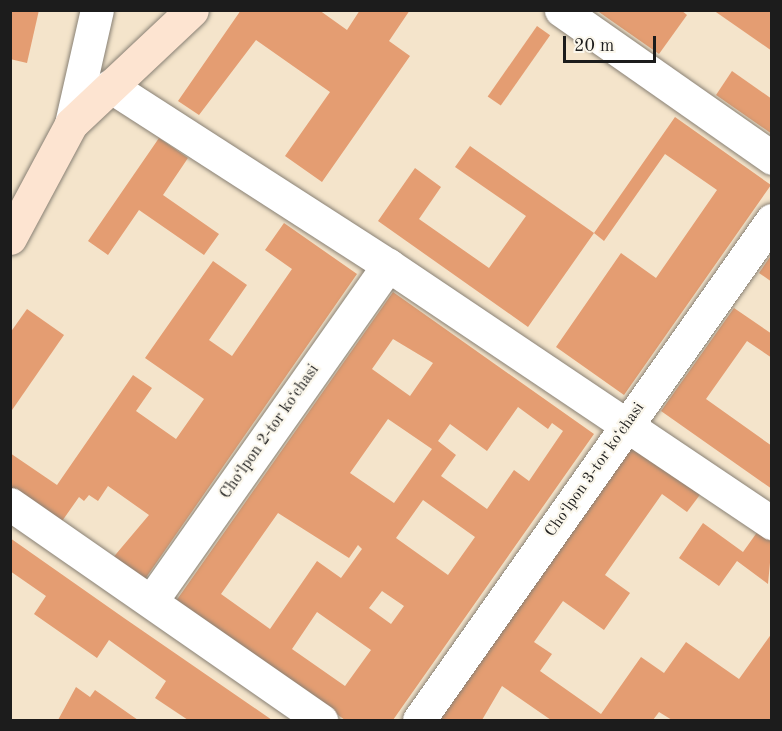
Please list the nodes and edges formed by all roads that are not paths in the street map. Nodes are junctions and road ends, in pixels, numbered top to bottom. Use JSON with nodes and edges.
{"nodes":[{"id":1,"x":97,"y":10,"type":"edge"},
{"id":2,"x":192,"y":10,"type":"edge"},
{"id":3,"x":561,"y":10,"type":"edge"},
{"id":4,"x":110,"y":86,"type":"junction"},
{"id":5,"x":71,"y":124,"type":"junction"},
{"id":6,"x":771,"y":158,"type":"edge"},
{"id":7,"x":771,"y":220,"type":"edge"},
{"id":8,"x":10,"y":238,"type":"edge"},
{"id":9,"x":388,"y":265,"type":"junction"},
{"id":10,"x":627,"y":425,"type":"junction"},
{"id":11,"x":10,"y":504,"type":"edge"},
{"id":12,"x":771,"y":523,"type":"edge"},
{"id":13,"x":152,"y":600,"type":"junction"},
{"id":14,"x":321,"y":720,"type":"edge"},
{"id":15,"x":419,"y":720,"type":"edge"}],
"edges":[{"from":1,"to":5,"type":"street"},
{"from":2,"to":4,"type":"street"},
{"from":3,"to":6,"type":"street"},
{"from":4,"to":5,"type":"street"},
{"from":4,"to":9,"type":"street"},
{"from":5,"to":8,"type":"street"},
{"from":7,"to":10,"type":"street","name":"Cho‘lpon 3-tor koʻchasi"},
{"from":9,"to":10,"type":"street"},
{"from":9,"to":13,"type":"street","name":"Cho‘lpon 2-tor koʻchasi"},
{"from":10,"to":12,"type":"street"},
{"from":10,"to":15,"type":"street","name":"Cho‘lpon 3-tor koʻchasi"},
{"from":11,"to":13,"type":"street"},
{"from":13,"to":14,"type":"street"}]}
